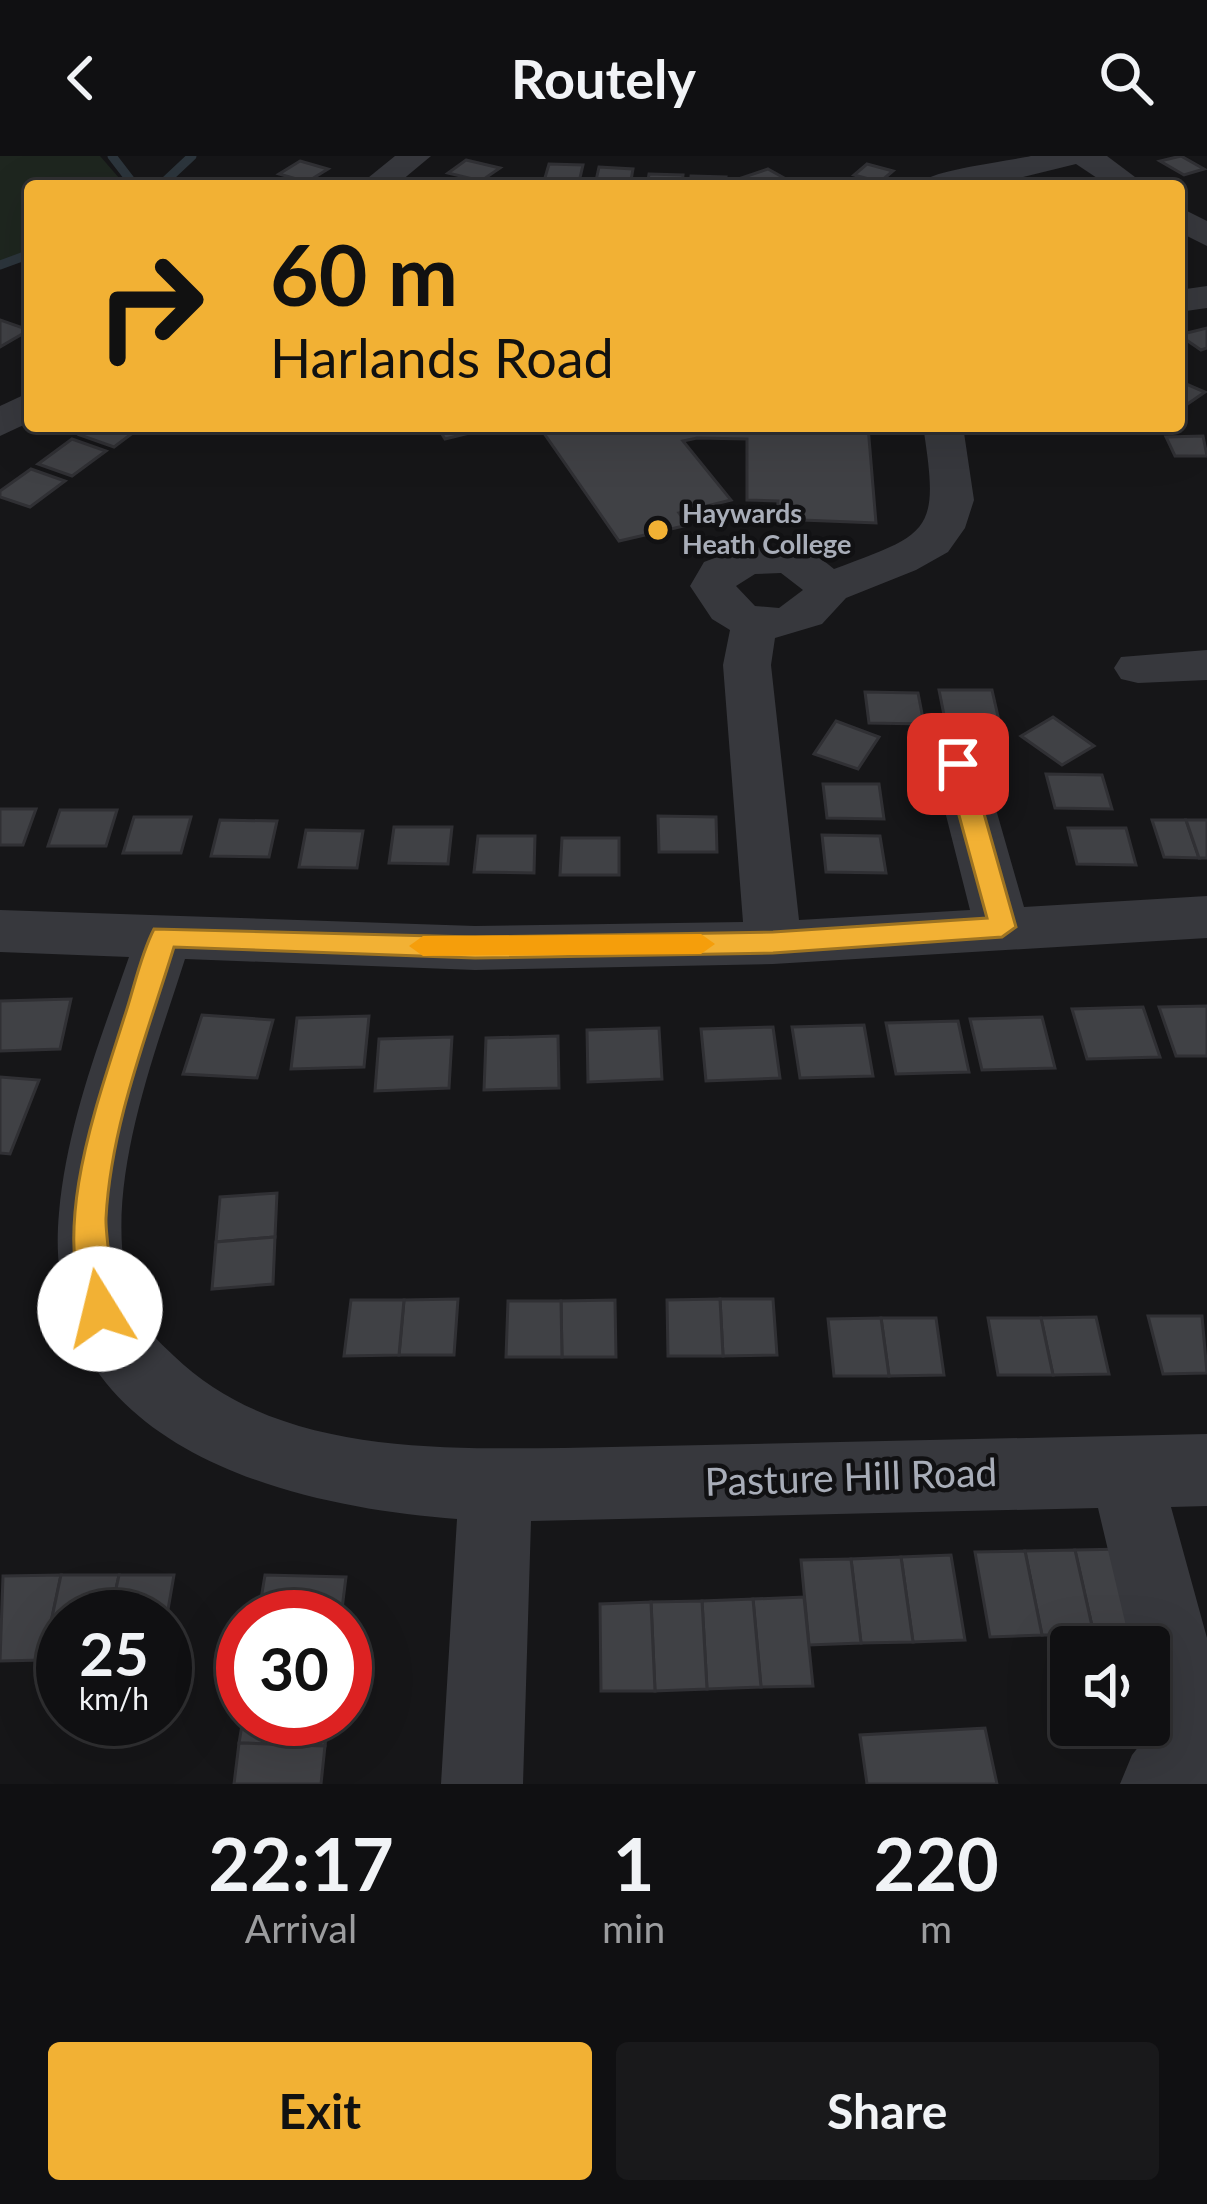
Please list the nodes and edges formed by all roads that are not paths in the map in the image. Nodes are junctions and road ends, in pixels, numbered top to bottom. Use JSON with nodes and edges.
{"nodes":[{"id":1,"x":416,"y":156,"type":"edge"},
{"id":2,"x":1070,"y":156,"type":"edge"},
{"id":3,"x":1085,"y":156,"type":"edge"},
{"id":4,"x":382,"y":180,"type":"edge"},
{"id":5,"x":953,"y":180,"type":"edge"},
{"id":6,"x":1122,"y":180,"type":"edge"},
{"id":7,"x":944,"y":432,"type":"edge"},
{"id":8,"x":826,"y":590,"type":"junction"},
{"id":9,"x":754,"y":623,"type":"junction"},
{"id":10,"x":1207,"y":665,"type":"edge"},
{"id":11,"x":1138,"y":668,"type":"dead end"},
{"id":12,"x":958,"y":764,"type":"dead end"},
{"id":13,"x":1207,"y":917,"type":"edge"},
{"id":14,"x":1002,"y":927,"type":"junction"},
{"id":15,"x":0,"y":931,"type":"edge"},
{"id":16,"x":164,"y":936,"type":"junction"},
{"id":17,"x":773,"y":943,"type":"junction"},
{"id":18,"x":1207,"y":1470,"type":"edge"},
{"id":19,"x":1125,"y":1471,"type":"junction"},
{"id":20,"x":495,"y":1487,"type":"junction"},
{"id":21,"x":482,"y":1784,"type":"edge"},
{"id":22,"x":1161,"y":1784,"type":"edge"}],
"edges":[{"from":1,"to":4,"type":"street"},
{"from":2,"to":5,"type":"street"},
{"from":3,"to":6,"type":"street"},
{"from":7,"to":8,"type":"street"},
{"from":8,"to":9,"type":"street"},
{"from":8,"to":9,"type":"street"},
{"from":9,"to":17,"type":"street"},
{"from":10,"to":11,"type":"street"},
{"from":12,"to":14,"type":"street"},
{"from":13,"to":14,"type":"street"},
{"from":14,"to":17,"type":"street"},
{"from":15,"to":16,"type":"street"},
{"from":16,"to":17,"type":"street"},
{"from":16,"to":20,"type":"street","name":"Pasture Hill Road"},
{"from":18,"to":19,"type":"street","name":"Pasture Hill Road"},
{"from":19,"to":20,"type":"street","name":"Pasture Hill Road"},
{"from":19,"to":22,"type":"street"},
{"from":20,"to":21,"type":"street"}]}
